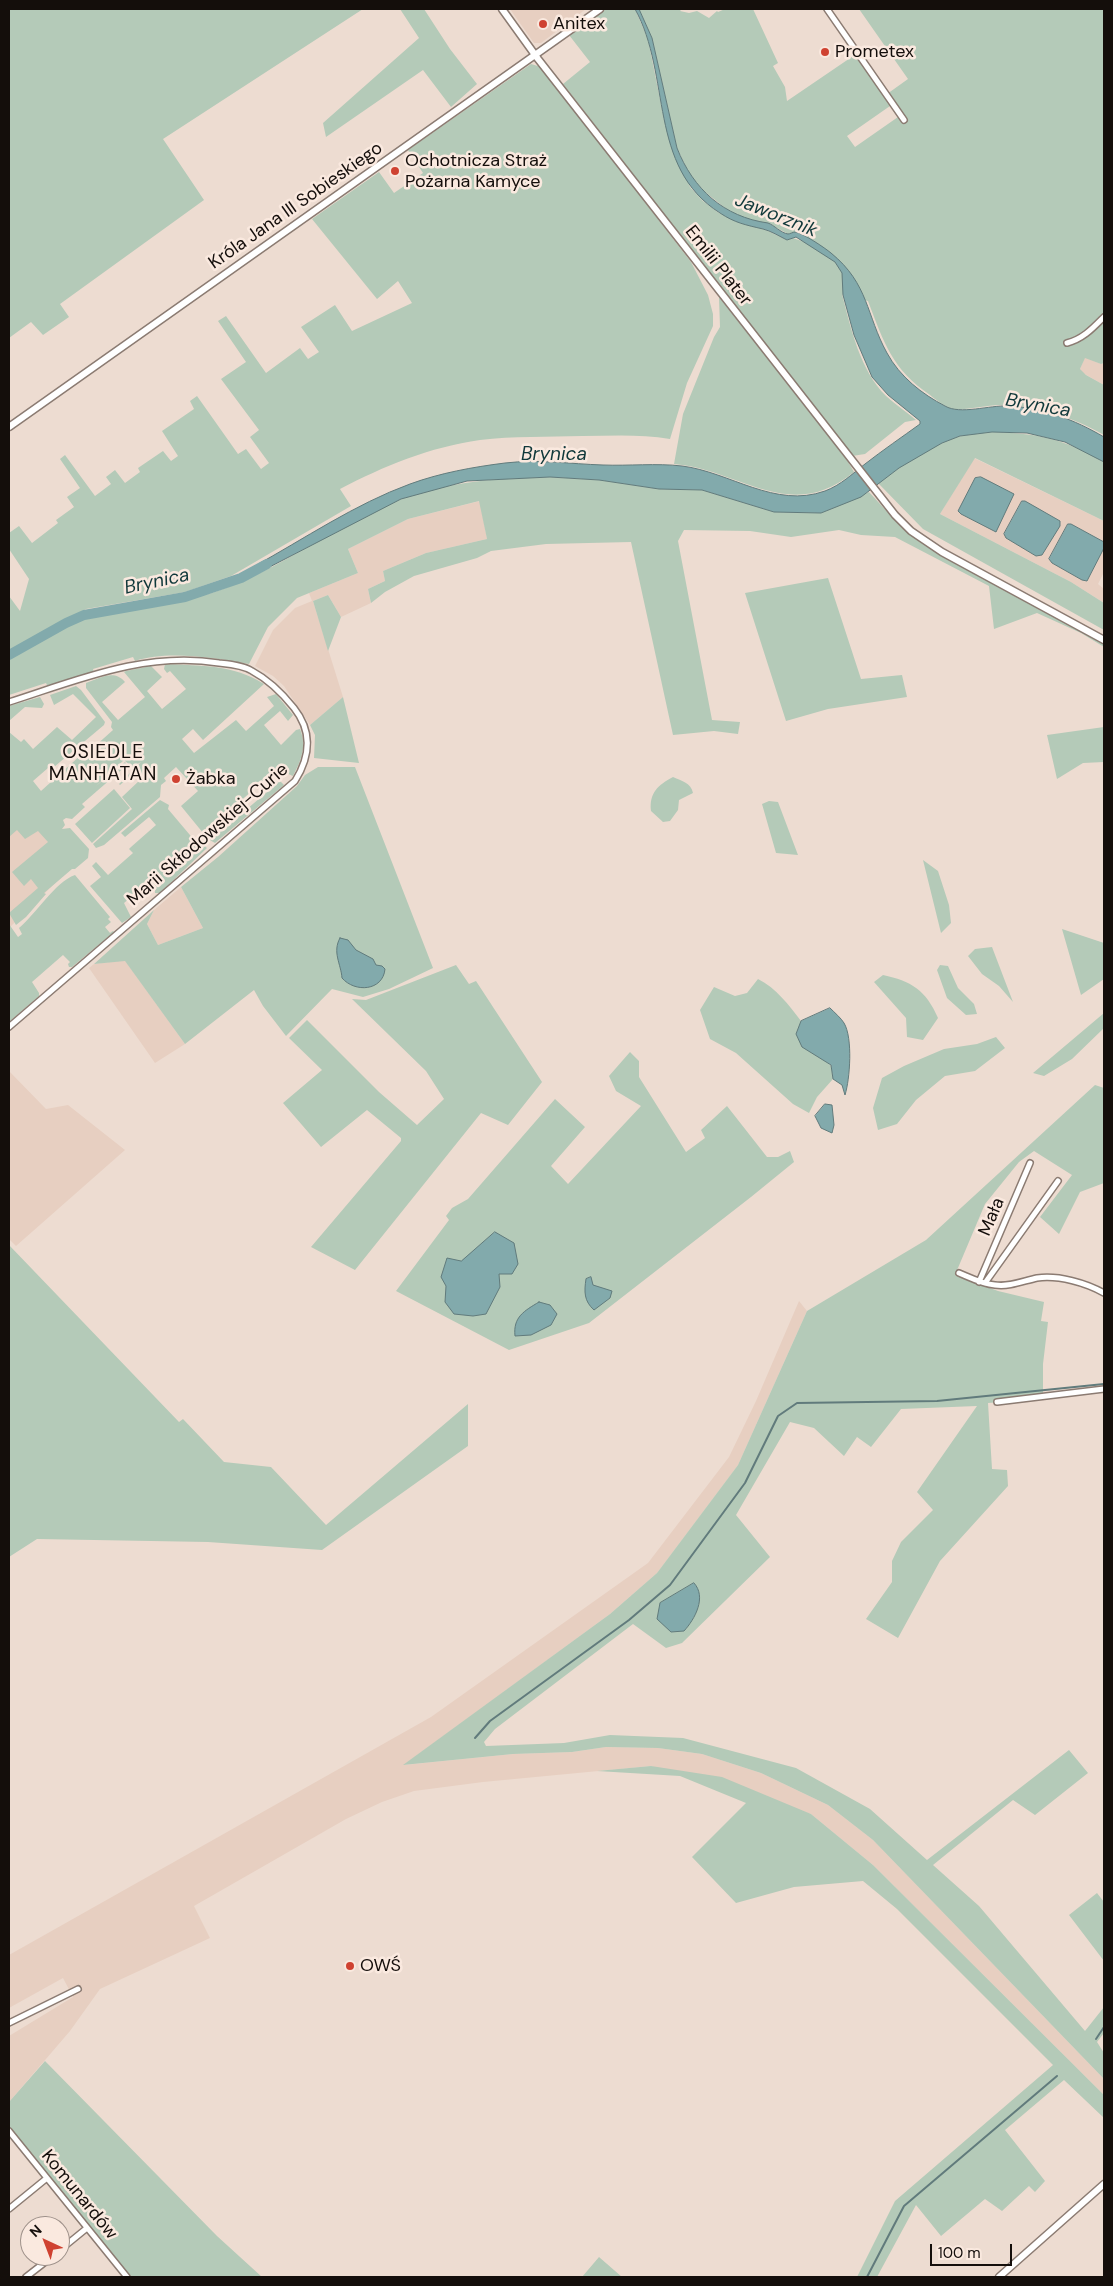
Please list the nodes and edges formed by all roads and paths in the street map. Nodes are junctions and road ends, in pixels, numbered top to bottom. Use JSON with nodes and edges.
{"nodes":[{"id":1,"x":502,"y":9,"type":"edge"},
{"id":2,"x":600,"y":9,"type":"edge"},
{"id":3,"x":827,"y":9,"type":"edge"},
{"id":4,"x":536,"y":56,"type":"junction"},
{"id":5,"x":904,"y":120,"type":"dead end"},
{"id":6,"x":1104,"y":318,"type":"edge"},
{"id":7,"x":1067,"y":343,"type":"dead end"},
{"id":8,"x":9,"y":426,"type":"edge"},
{"id":9,"x":1104,"y":640,"type":"edge"},
{"id":10,"x":9,"y":702,"type":"edge"},
{"id":11,"x":9,"y":1027,"type":"edge"},
{"id":12,"x":1030,"y":1163,"type":"dead end"},
{"id":13,"x":1058,"y":1181,"type":"dead end"},
{"id":14,"x":959,"y":1273,"type":"dead end"},
{"id":15,"x":982,"y":1283,"type":"junction"},
{"id":16,"x":1104,"y":1293,"type":"edge"},
{"id":17,"x":1104,"y":1389,"type":"edge"},
{"id":18,"x":997,"y":1402,"type":"dead end"},
{"id":19,"x":78,"y":1989,"type":"dead end"},
{"id":20,"x":9,"y":2023,"type":"edge"},
{"id":21,"x":9,"y":2131,"type":"edge"},
{"id":22,"x":47,"y":2178,"type":"junction"},
{"id":23,"x":1104,"y":2184,"type":"edge"},
{"id":24,"x":9,"y":2209,"type":"edge"},
{"id":25,"x":87,"y":2228,"type":"junction"},
{"id":26,"x":70,"y":2242,"type":"edge"},
{"id":27,"x":40,"y":2266,"type":"edge"},
{"id":28,"x":26,"y":2277,"type":"edge"},
{"id":29,"x":127,"y":2277,"type":"edge"},
{"id":30,"x":999,"y":2277,"type":"edge"}],
"edges":[{"from":1,"to":4,"type":"street","name":"Emilii Plater"},
{"from":2,"to":4,"type":"street","name":"Króla Jana III Sobieskiego"},
{"from":3,"to":5,"type":"street"},
{"from":4,"to":8,"type":"street","name":"Króla Jana III Sobieskiego"},
{"from":4,"to":9,"type":"street","name":"Emilii Plater"},
{"from":6,"to":7,"type":"street"},
{"from":10,"to":11,"type":"street","name":"Marii Skłodowskiej-Curie"},
{"from":12,"to":15,"type":"street","name":"Mała"},
{"from":13,"to":15,"type":"street"},
{"from":14,"to":15,"type":"street"},
{"from":15,"to":16,"type":"street"},
{"from":17,"to":18,"type":"street"},
{"from":19,"to":20,"type":"street"},
{"from":21,"to":22,"type":"street","name":"Komunardów"},
{"from":22,"to":24,"type":"street"},
{"from":22,"to":25,"type":"street","name":"Komunardów"},
{"from":23,"to":30,"type":"street"},
{"from":25,"to":26,"type":"street"},
{"from":25,"to":29,"type":"street","name":"Komunardów"},
{"from":27,"to":28,"type":"street"}]}
